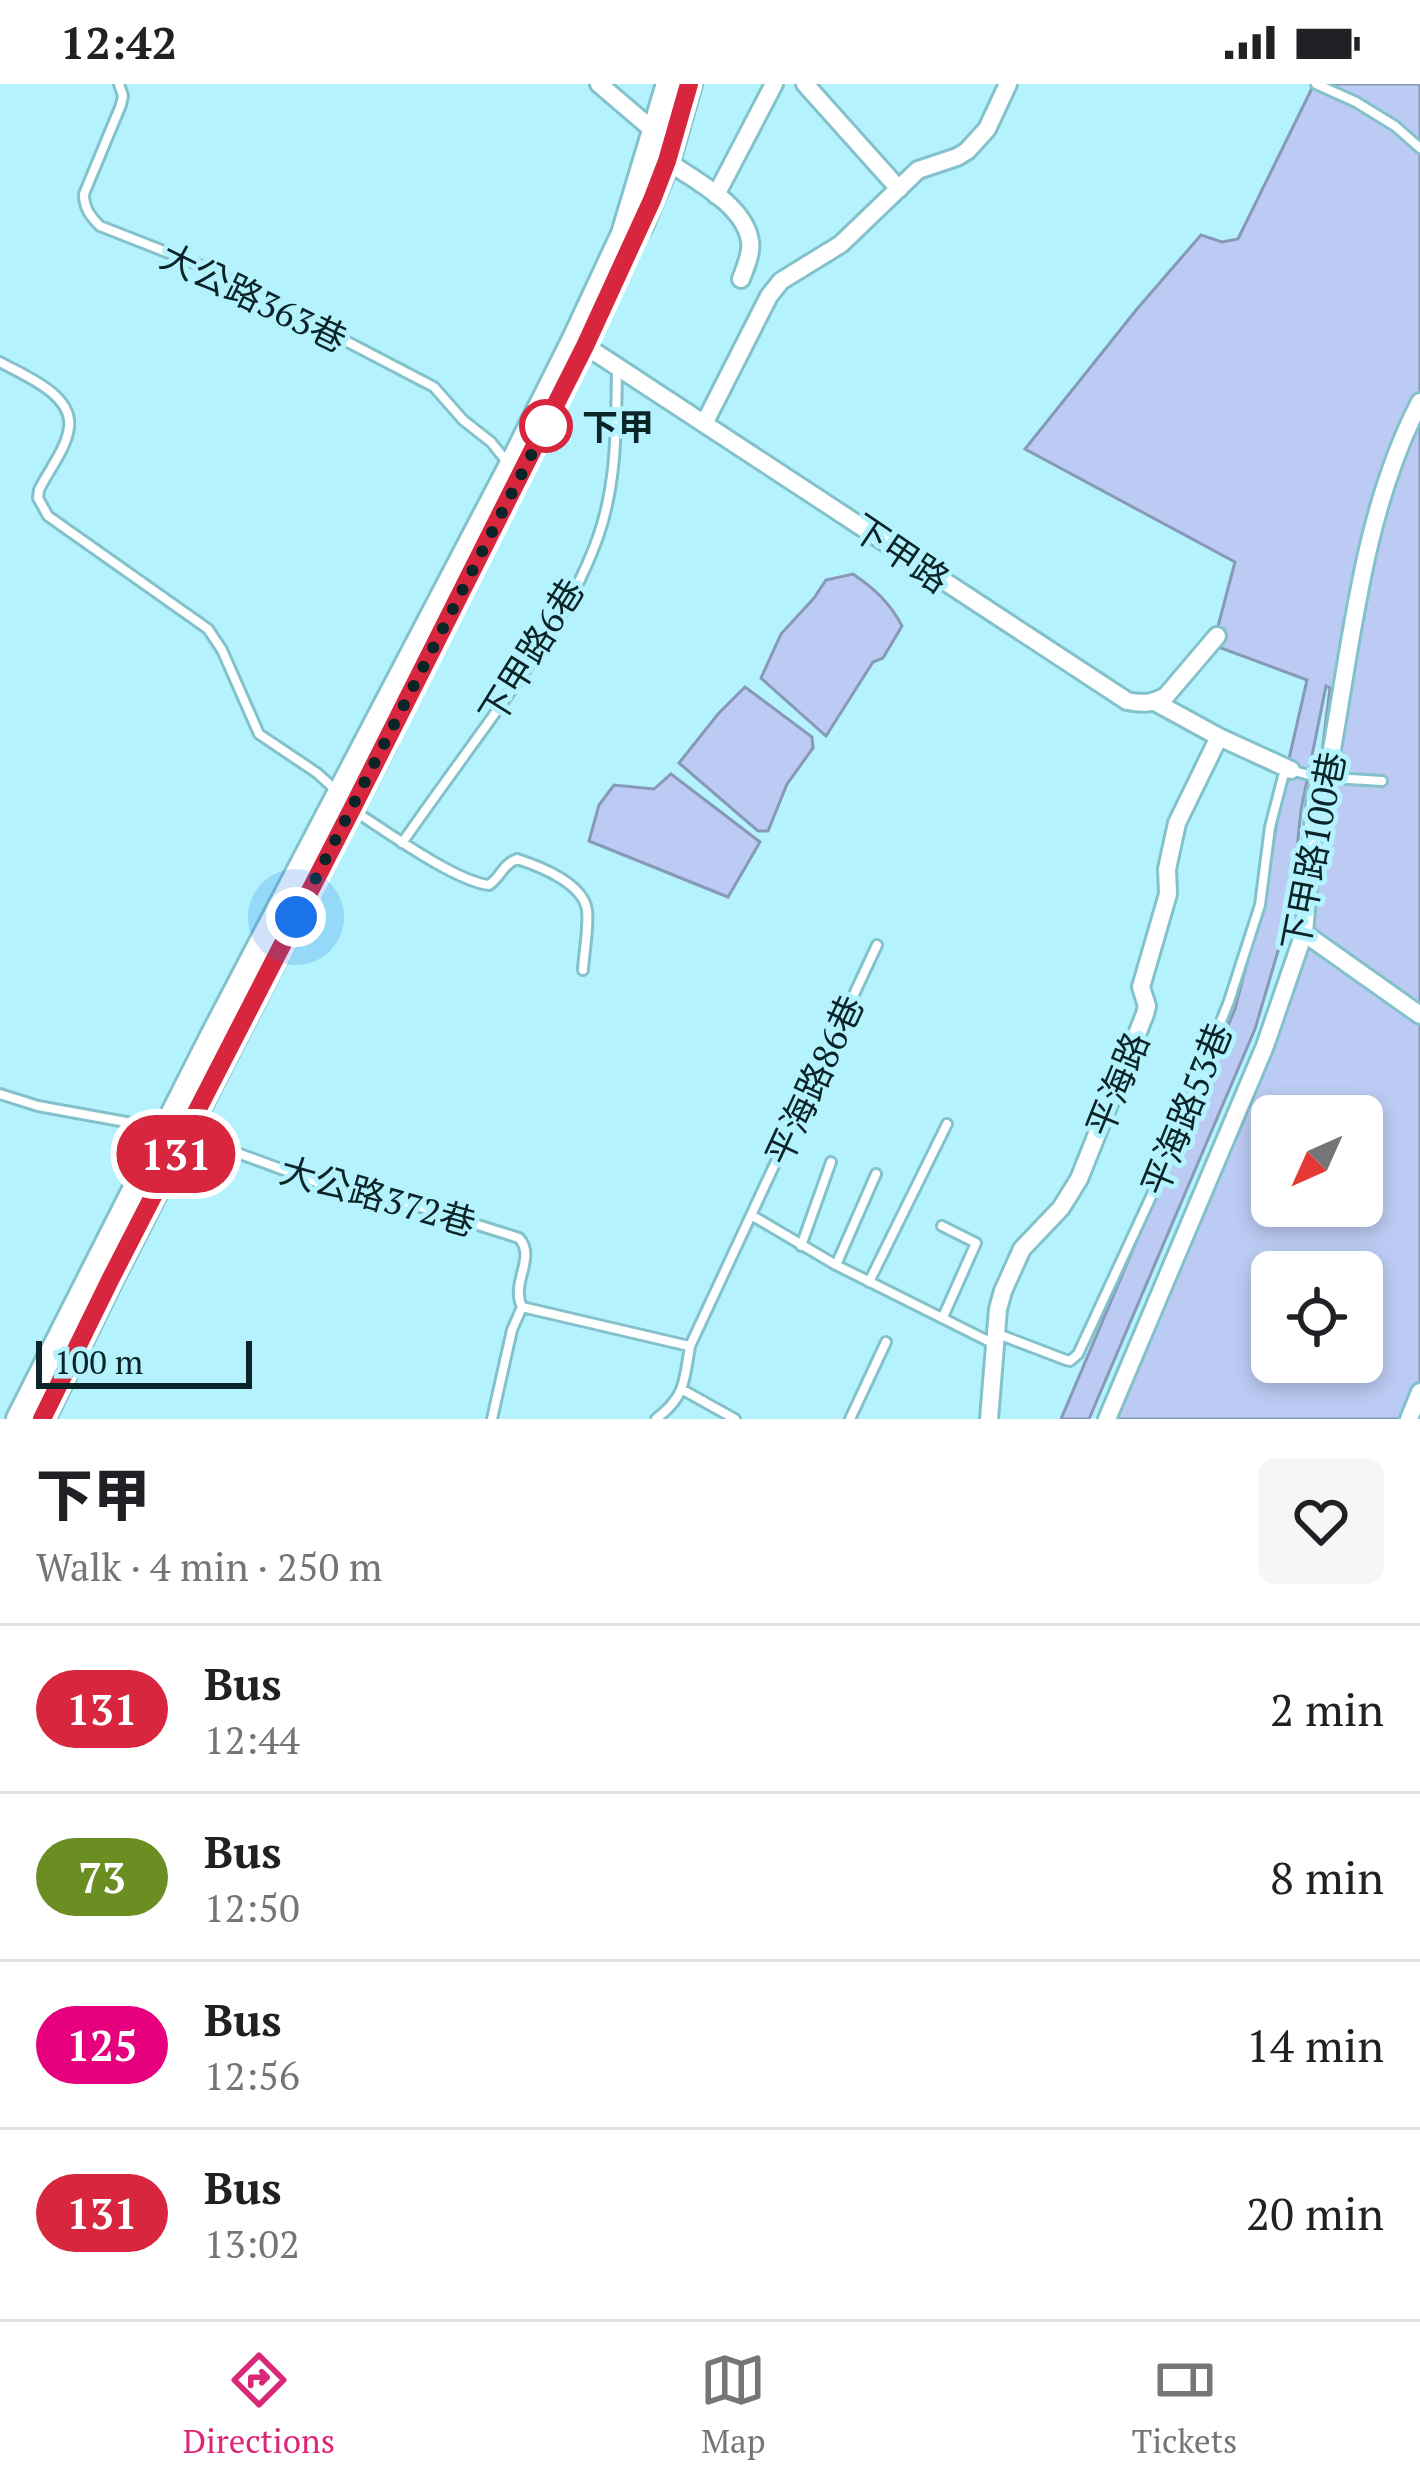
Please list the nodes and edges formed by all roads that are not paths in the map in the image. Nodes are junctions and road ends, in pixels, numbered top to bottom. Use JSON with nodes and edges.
{"nodes":[{"id":1,"x":118,"y":84,"type":"edge"},
{"id":2,"x":599,"y":84,"type":"edge"},
{"id":3,"x":669,"y":84,"type":"edge"},
{"id":4,"x":689,"y":84,"type":"edge"},
{"id":5,"x":773,"y":84,"type":"edge"},
{"id":6,"x":806,"y":84,"type":"edge"},
{"id":7,"x":1008,"y":84,"type":"edge"},
{"id":8,"x":1316,"y":84,"type":"edge"},
{"id":9,"x":654,"y":131,"type":"junction"},
{"id":10,"x":1420,"y":148,"type":"edge"},
{"id":11,"x":667,"y":161,"type":"junction"},
{"id":12,"x":899,"y":189,"type":"junction"},
{"id":13,"x":716,"y":195,"type":"junction"},
{"id":14,"x":741,"y":279,"type":"dead end"},
{"id":15,"x":580,"y":343,"type":"junction"},
{"id":16,"x":0,"y":362,"type":"edge"},
{"id":17,"x":617,"y":368,"type":"junction"},
{"id":18,"x":1420,"y":402,"type":"edge"},
{"id":19,"x":705,"y":422,"type":"junction"},
{"id":20,"x":517,"y":470,"type":"junction"},
{"id":21,"x":1217,"y":637,"type":"dead end"},
{"id":22,"x":1155,"y":702,"type":"junction"},
{"id":23,"x":1219,"y":737,"type":"junction"},
{"id":24,"x":1288,"y":769,"type":"junction"},
{"id":25,"x":1320,"y":777,"type":"junction"},
{"id":26,"x":1382,"y":781,"type":"dead end"},
{"id":27,"x":346,"y":801,"type":"junction"},
{"id":28,"x":402,"y":842,"type":"junction"},
{"id":29,"x":1304,"y":933,"type":"junction"},
{"id":30,"x":877,"y":945,"type":"dead end"},
{"id":31,"x":583,"y":970,"type":"dead end"},
{"id":32,"x":1420,"y":1015,"type":"edge"},
{"id":33,"x":0,"y":1094,"type":"edge"},
{"id":34,"x":947,"y":1124,"type":"dead end"},
{"id":35,"x":176,"y":1132,"type":"junction"},
{"id":36,"x":830,"y":1162,"type":"dead end"},
{"id":37,"x":876,"y":1174,"type":"dead end"},
{"id":38,"x":751,"y":1215,"type":"junction"},
{"id":39,"x":942,"y":1226,"type":"dead end"},
{"id":40,"x":801,"y":1246,"type":"junction"},
{"id":41,"x":836,"y":1265,"type":"junction"},
{"id":42,"x":869,"y":1282,"type":"junction"},
{"id":43,"x":522,"y":1307,"type":"junction"},
{"id":44,"x":943,"y":1317,"type":"junction"},
{"id":45,"x":996,"y":1339,"type":"junction"},
{"id":46,"x":886,"y":1342,"type":"dead end"},
{"id":47,"x":690,"y":1346,"type":"junction"},
{"id":48,"x":683,"y":1390,"type":"junction"},
{"id":49,"x":1420,"y":1392,"type":"edge"},
{"id":50,"x":20,"y":1419,"type":"edge"},
{"id":51,"x":42,"y":1419,"type":"edge"},
{"id":52,"x":492,"y":1419,"type":"edge"},
{"id":53,"x":656,"y":1419,"type":"edge"},
{"id":54,"x":735,"y":1419,"type":"edge"},
{"id":55,"x":850,"y":1419,"type":"edge"},
{"id":56,"x":989,"y":1419,"type":"edge"},
{"id":57,"x":1107,"y":1419,"type":"edge"},
{"id":58,"x":1409,"y":1419,"type":"edge"}],
"edges":[{"from":1,"to":20,"type":"lane","name":"大公路363巷"},
{"from":2,"to":9,"type":"street"},
{"from":3,"to":9,"type":"main road"},
{"from":4,"to":11,"type":"main road"},
{"from":5,"to":13,"type":"street"},
{"from":6,"to":12,"type":"street"},
{"from":7,"to":12,"type":"street"},
{"from":8,"to":10,"type":"lane"},
{"from":9,"to":15,"type":"main road"},
{"from":11,"to":13,"type":"street"},
{"from":11,"to":15,"type":"main road"},
{"from":12,"to":19,"type":"street"},
{"from":13,"to":14,"type":"street"},
{"from":15,"to":17,"type":"street","name":"下甲路"},
{"from":15,"to":20,"type":"main road"},
{"from":16,"to":27,"type":"lane"},
{"from":17,"to":19,"type":"street","name":"下甲路"},
{"from":17,"to":28,"type":"lane","name":"下甲路6巷"},
{"from":18,"to":25,"type":"street","name":"下甲路100巷"},
{"from":19,"to":22,"type":"street","name":"下甲路"},
{"from":20,"to":27,"type":"main road"},
{"from":21,"to":22,"type":"street"},
{"from":22,"to":23,"type":"street","name":"下甲路"},
{"from":23,"to":24,"type":"street","name":"下甲路"},
{"from":23,"to":45,"type":"street","name":"平海路"},
{"from":24,"to":25,"type":"lane"},
{"from":24,"to":45,"type":"lane","name":"平海路53巷"},
{"from":25,"to":26,"type":"lane"},
{"from":25,"to":29,"type":"street","name":"下甲路100巷"},
{"from":27,"to":28,"type":"lane"},
{"from":27,"to":35,"type":"main road"},
{"from":28,"to":31,"type":"lane"},
{"from":29,"to":32,"type":"street"},
{"from":29,"to":57,"type":"street","name":"下甲路100巷"},
{"from":30,"to":38,"type":"lane","name":"平海路86巷"},
{"from":33,"to":35,"type":"lane"},
{"from":34,"to":42,"type":"lane"},
{"from":35,"to":43,"type":"lane","name":"大公路372巷"},
{"from":35,"to":50,"type":"main road"},
{"from":35,"to":51,"type":"main road"},
{"from":36,"to":40,"type":"lane"},
{"from":37,"to":41,"type":"lane"},
{"from":38,"to":40,"type":"lane"},
{"from":38,"to":47,"type":"lane","name":"平海路86巷"},
{"from":39,"to":44,"type":"lane"},
{"from":40,"to":41,"type":"lane"},
{"from":41,"to":42,"type":"lane"},
{"from":42,"to":44,"type":"lane"},
{"from":43,"to":47,"type":"lane"},
{"from":43,"to":52,"type":"lane"},
{"from":44,"to":45,"type":"lane"},
{"from":45,"to":56,"type":"street","name":"平海路"},
{"from":46,"to":55,"type":"lane"},
{"from":47,"to":48,"type":"lane","name":"平海路86巷"},
{"from":48,"to":53,"type":"lane"},
{"from":48,"to":54,"type":"lane"},
{"from":49,"to":58,"type":"street"}]}
